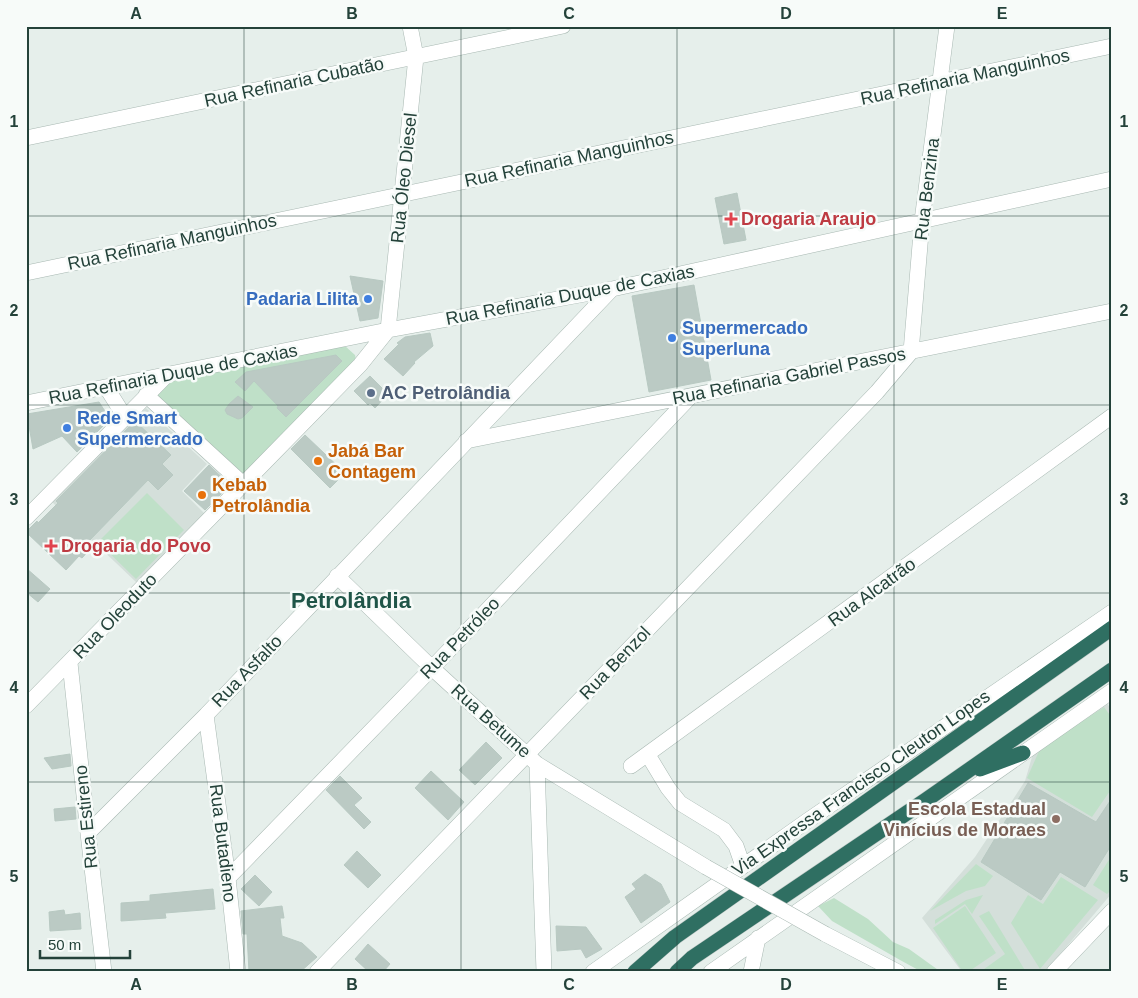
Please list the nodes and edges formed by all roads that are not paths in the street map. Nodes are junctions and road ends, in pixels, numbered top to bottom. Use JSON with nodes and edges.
{"nodes":[{"id":1,"x":410,"y":26,"type":"edge"},
{"id":2,"x":563,"y":26,"type":"edge"},
{"id":3,"x":947,"y":26,"type":"edge"},
{"id":4,"x":1112,"y":46,"type":"edge"},
{"id":5,"x":416,"y":57,"type":"junction"},
{"id":6,"x":940,"y":82,"type":"junction"},
{"id":7,"x":26,"y":138,"type":"edge"},
{"id":8,"x":1112,"y":179,"type":"edge"},
{"id":9,"x":402,"y":194,"type":"junction"},
{"id":10,"x":922,"y":220,"type":"junction"},
{"id":11,"x":26,"y":273,"type":"edge"},
{"id":12,"x":612,"y":289,"type":"junction"},
{"id":13,"x":1107,"y":312,"type":"edge"},
{"id":14,"x":1112,"y":326,"type":"edge"},
{"id":15,"x":388,"y":330,"type":"junction"},
{"id":16,"x":344,"y":339,"type":"junction"},
{"id":17,"x":911,"y":352,"type":"junction"},
{"id":18,"x":360,"y":366,"type":"junction"},
{"id":19,"x":166,"y":376,"type":"junction"},
{"id":20,"x":106,"y":388,"type":"junction"},
{"id":21,"x":146,"y":396,"type":"junction"},
{"id":22,"x":691,"y":396,"type":"junction"},
{"id":23,"x":26,"y":403,"type":"edge"},
{"id":24,"x":1112,"y":416,"type":"edge"},
{"id":25,"x":126,"y":417,"type":"junction"},
{"id":26,"x":466,"y":441,"type":"junction"},
{"id":27,"x":243,"y":484,"type":"junction"},
{"id":28,"x":26,"y":518,"type":"edge"},
{"id":29,"x":338,"y":576,"type":"junction"},
{"id":30,"x":1112,"y":612,"type":"edge"},
{"id":31,"x":1112,"y":628,"type":"edge"},
{"id":32,"x":70,"y":663,"type":"junction"},
{"id":33,"x":432,"y":668,"type":"junction"},
{"id":34,"x":1112,"y":670,"type":"edge"},
{"id":35,"x":1112,"y":691,"type":"edge"},
{"id":36,"x":26,"y":706,"type":"edge"},
{"id":37,"x":206,"y":714,"type":"junction"},
{"id":38,"x":1023,"y":753,"type":"junction"},
{"id":39,"x":648,"y":755,"type":"junction"},
{"id":40,"x":532,"y":759,"type":"junction"},
{"id":41,"x":631,"y":766,"type":"dead end"},
{"id":42,"x":960,"y":776,"type":"junction"},
{"id":43,"x":88,"y":833,"type":"junction"},
{"id":44,"x":743,"y":866,"type":"junction"},
{"id":45,"x":228,"y":878,"type":"junction"},
{"id":46,"x":1112,"y":910,"type":"edge"},
{"id":47,"x":758,"y":938,"type":"junction"},
{"id":48,"x":717,"y":971,"type":"edge"},
{"id":49,"x":104,"y":972,"type":"edge"},
{"id":50,"x":238,"y":972,"type":"edge"},
{"id":51,"x":317,"y":972,"type":"edge"},
{"id":52,"x":544,"y":972,"type":"edge"},
{"id":53,"x":593,"y":972,"type":"edge"},
{"id":54,"x":635,"y":972,"type":"edge"},
{"id":55,"x":677,"y":972,"type":"edge"},
{"id":56,"x":751,"y":972,"type":"edge"},
{"id":57,"x":898,"y":972,"type":"edge"},
{"id":58,"x":1054,"y":972,"type":"edge"}],
"edges":[{"from":1,"to":5,"type":"street","name":"Rua Óleo Diesel"},
{"from":2,"to":5,"type":"street","name":"Rua Refinaria Cubatão"},
{"from":3,"to":6,"type":"street","name":"Rua Benzina"},
{"from":4,"to":6,"type":"street","name":"Rua Refinaria Manguinhos"},
{"from":5,"to":7,"type":"street","name":"Rua Refinaria Cubatão"},
{"from":5,"to":9,"type":"street","name":"Rua Óleo Diesel"},
{"from":6,"to":9,"type":"street","name":"Rua Refinaria Manguinhos"},
{"from":6,"to":10,"type":"street","name":"Rua Benzina"},
{"from":8,"to":10,"type":"street","name":"Rua Refinaria Duque de Caxias"},
{"from":9,"to":11,"type":"street","name":"Rua Refinaria Manguinhos"},
{"from":9,"to":15,"type":"street","name":"Rua Óleo Diesel"},
{"from":10,"to":12,"type":"street","name":"Rua Refinaria Duque de Caxias"},
{"from":10,"to":17,"type":"street","name":"Rua Benzina"},
{"from":12,"to":15,"type":"street","name":"Rua Refinaria Duque de Caxias"},
{"from":12,"to":26,"type":"street","name":"Rua Asfalto"},
{"from":13,"to":14,"type":"street"},
{"from":13,"to":17,"type":"street","name":"Rua Refinaria Gabriel Passos"},
{"from":15,"to":16,"type":"street","name":"Rua Refinaria Duque de Caxias"},
{"from":15,"to":18,"type":"street","name":"Rua Oleoduto"},
{"from":16,"to":18,"type":"street"},
{"from":16,"to":19,"type":"street","name":"Rua Refinaria Duque de Caxias"},
{"from":17,"to":22,"type":"street","name":"Rua Refinaria Gabriel Passos"},
{"from":17,"to":40,"type":"street","name":"Rua Benzol"},
{"from":18,"to":27,"type":"street","name":"Rua Oleoduto"},
{"from":19,"to":20,"type":"street","name":"Rua Refinaria Duque de Caxias"},
{"from":19,"to":21,"type":"street"},
{"from":20,"to":23,"type":"street","name":"Rua Refinaria Duque de Caxias"},
{"from":20,"to":25,"type":"street"},
{"from":21,"to":25,"type":"street"},
{"from":21,"to":27,"type":"street"},
{"from":22,"to":26,"type":"street","name":"Rua Refinaria Gabriel Passos"},
{"from":22,"to":33,"type":"street","name":"Rua Petróleo"},
{"from":24,"to":39,"type":"street","name":"Rua Alcatrão"},
{"from":25,"to":28,"type":"street"},
{"from":26,"to":29,"type":"street","name":"Rua Asfalto"},
{"from":27,"to":32,"type":"street","name":"Rua Oleoduto"},
{"from":29,"to":33,"type":"street","name":"Rua Betume"},
{"from":29,"to":37,"type":"street","name":"Rua Asfalto"},
{"from":30,"to":44,"type":"street"},
{"from":31,"to":54,"type":"highway","name":"Via Expressa Francisco Cleuton Lopes"},
{"from":32,"to":36,"type":"street","name":"Rua Oleoduto"},
{"from":32,"to":43,"type":"street","name":"Rua Estireno"},
{"from":33,"to":40,"type":"street","name":"Rua Betume"},
{"from":33,"to":45,"type":"street","name":"Rua Petróleo"},
{"from":34,"to":42,"type":"highway"},
{"from":35,"to":38,"type":"street"},
{"from":37,"to":43,"type":"street","name":"Rua Asfalto"},
{"from":37,"to":45,"type":"street","name":"Rua Butadieno"},
{"from":38,"to":42,"type":"highway"},
{"from":38,"to":47,"type":"street"},
{"from":39,"to":41,"type":"street","name":"Rua Alcatrão"},
{"from":39,"to":44,"type":"street"},
{"from":40,"to":51,"type":"street","name":"Rua Benzol"},
{"from":40,"to":52,"type":"street","name":"Rua Betume"},
{"from":40,"to":57,"type":"street","bridge":true},
{"from":42,"to":55,"type":"highway"},
{"from":43,"to":49,"type":"street","name":"Rua Estireno"},
{"from":44,"to":53,"type":"street"},
{"from":45,"to":50,"type":"street","name":"Rua Butadieno"},
{"from":46,"to":58,"type":"street"},
{"from":47,"to":48,"type":"street"},
{"from":47,"to":56,"type":"street"}]}
